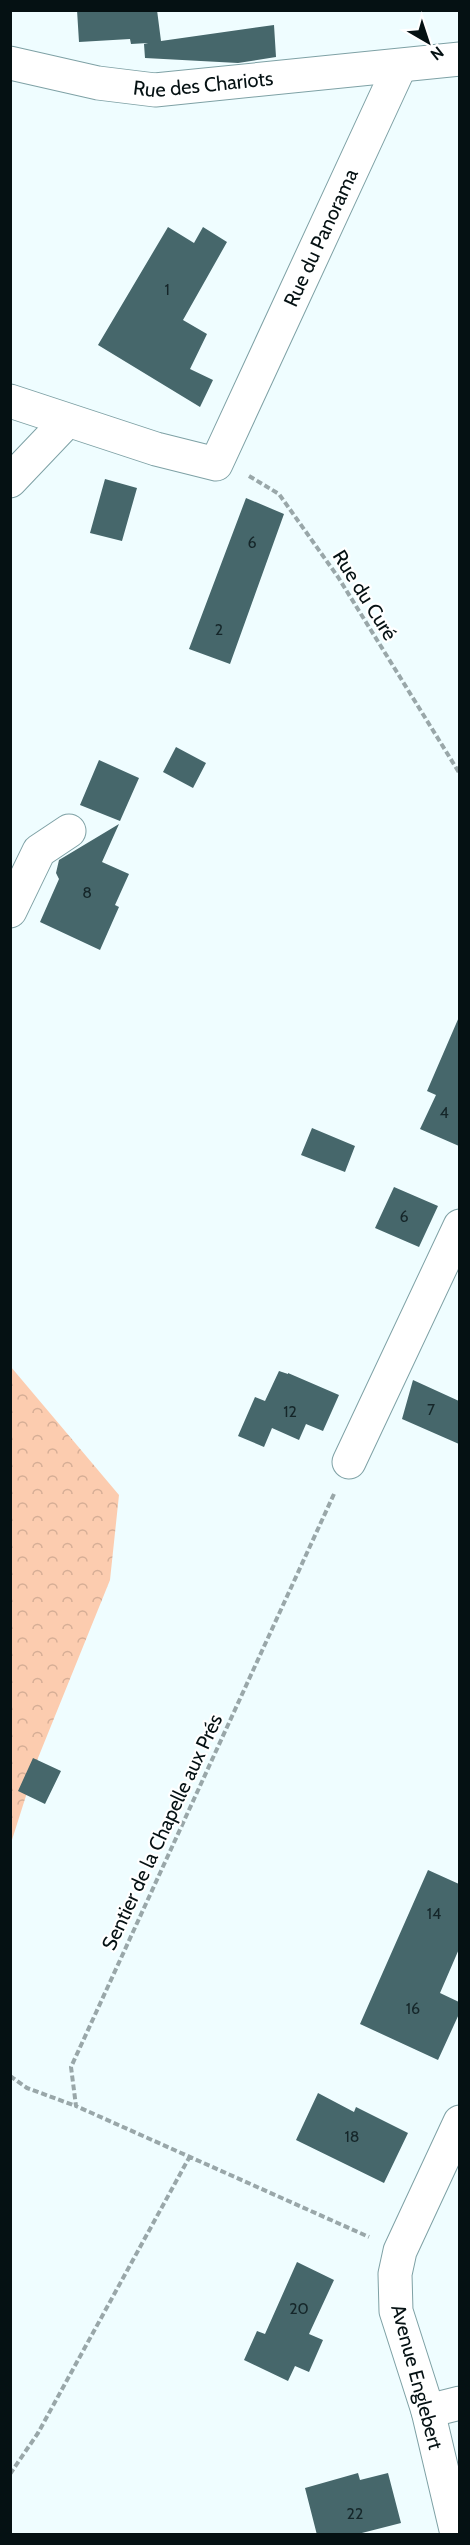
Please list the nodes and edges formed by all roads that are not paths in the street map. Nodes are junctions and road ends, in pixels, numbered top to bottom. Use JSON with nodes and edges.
{"nodes":[{"id":1,"x":459,"y":59,"type":"edge"},
{"id":2,"x":10,"y":63,"type":"edge"},
{"id":3,"x":400,"y":66,"type":"junction"},
{"id":4,"x":10,"y":401,"type":"edge"},
{"id":5,"x":67,"y":421,"type":"junction"},
{"id":6,"x":10,"y":481,"type":"edge"},
{"id":7,"x":69,"y":831,"type":"dead end"},
{"id":8,"x":10,"y":911,"type":"edge"},
{"id":9,"x":459,"y":1226,"type":"edge"},
{"id":10,"x":349,"y":1462,"type":"road end"},
{"id":11,"x":459,"y":2122,"type":"edge"},
{"id":12,"x":459,"y":2403,"type":"edge"},
{"id":13,"x":428,"y":2411,"type":"junction"},
{"id":14,"x":457,"y":2535,"type":"edge"}],
"edges":[{"from":1,"to":3,"type":"street"},
{"from":2,"to":3,"type":"street","name":"Rue des Chariots"},
{"from":3,"to":5,"type":"street","name":"Rue du Panorama"},
{"from":4,"to":5,"type":"street"},
{"from":5,"to":6,"type":"street"},
{"from":7,"to":8,"type":"street"},
{"from":9,"to":10,"type":"street"},
{"from":11,"to":13,"type":"street","name":"Avenue Englebert"},
{"from":12,"to":13,"type":"street"},
{"from":13,"to":14,"type":"street","name":"Avenue Englebert"}]}
